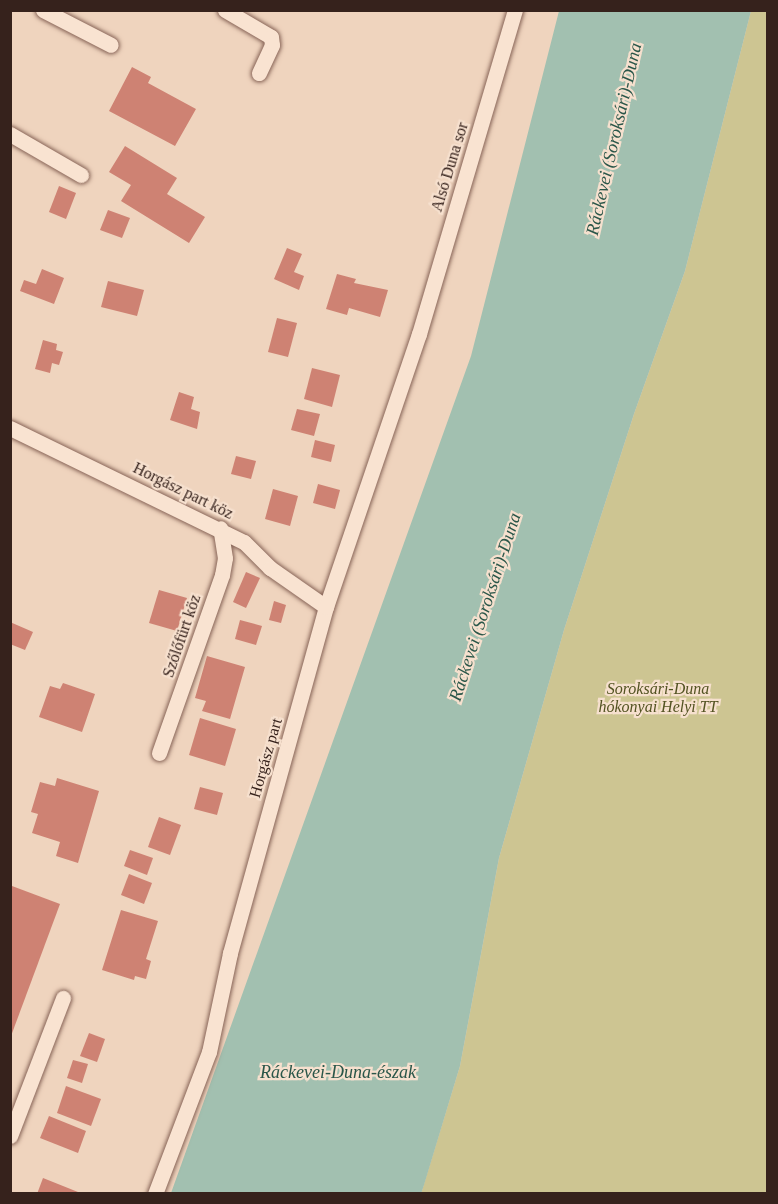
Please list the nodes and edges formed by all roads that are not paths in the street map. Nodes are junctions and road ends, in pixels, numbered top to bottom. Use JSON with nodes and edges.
{"nodes":[{"id":1,"x":43,"y":10,"type":"edge"},
{"id":2,"x":225,"y":10,"type":"edge"},
{"id":3,"x":515,"y":10,"type":"edge"},
{"id":4,"x":111,"y":45,"type":"dead end"},
{"id":5,"x":259,"y":73,"type":"dead end"},
{"id":6,"x":10,"y":134,"type":"edge"},
{"id":7,"x":81,"y":176,"type":"dead end"},
{"id":8,"x":419,"y":333,"type":"joint"},
{"id":9,"x":10,"y":428,"type":"edge"},
{"id":10,"x":220,"y":528,"type":"junction"},
{"id":11,"x":326,"y":607,"type":"junction"},
{"id":12,"x":159,"y":753,"type":"dead end"},
{"id":13,"x":63,"y":998,"type":"dead end"},
{"id":14,"x":10,"y":1136,"type":"edge"},
{"id":15,"x":155,"y":1194,"type":"edge"}],
"edges":[{"from":1,"to":4,"type":"street"},
{"from":2,"to":5,"type":"street"},
{"from":3,"to":8,"type":"street","name":"Alsó Duna sor"},
{"from":6,"to":7,"type":"street"},
{"from":8,"to":11,"type":"street","name":"Horgász part"},
{"from":9,"to":10,"type":"street","name":"Horgász part köz"},
{"from":10,"to":11,"type":"street","name":"Horgász part köz"},
{"from":10,"to":12,"type":"street","name":"Szőlőfürt köz"},
{"from":11,"to":15,"type":"street","name":"Horgász part"},
{"from":13,"to":14,"type":"street"}]}
